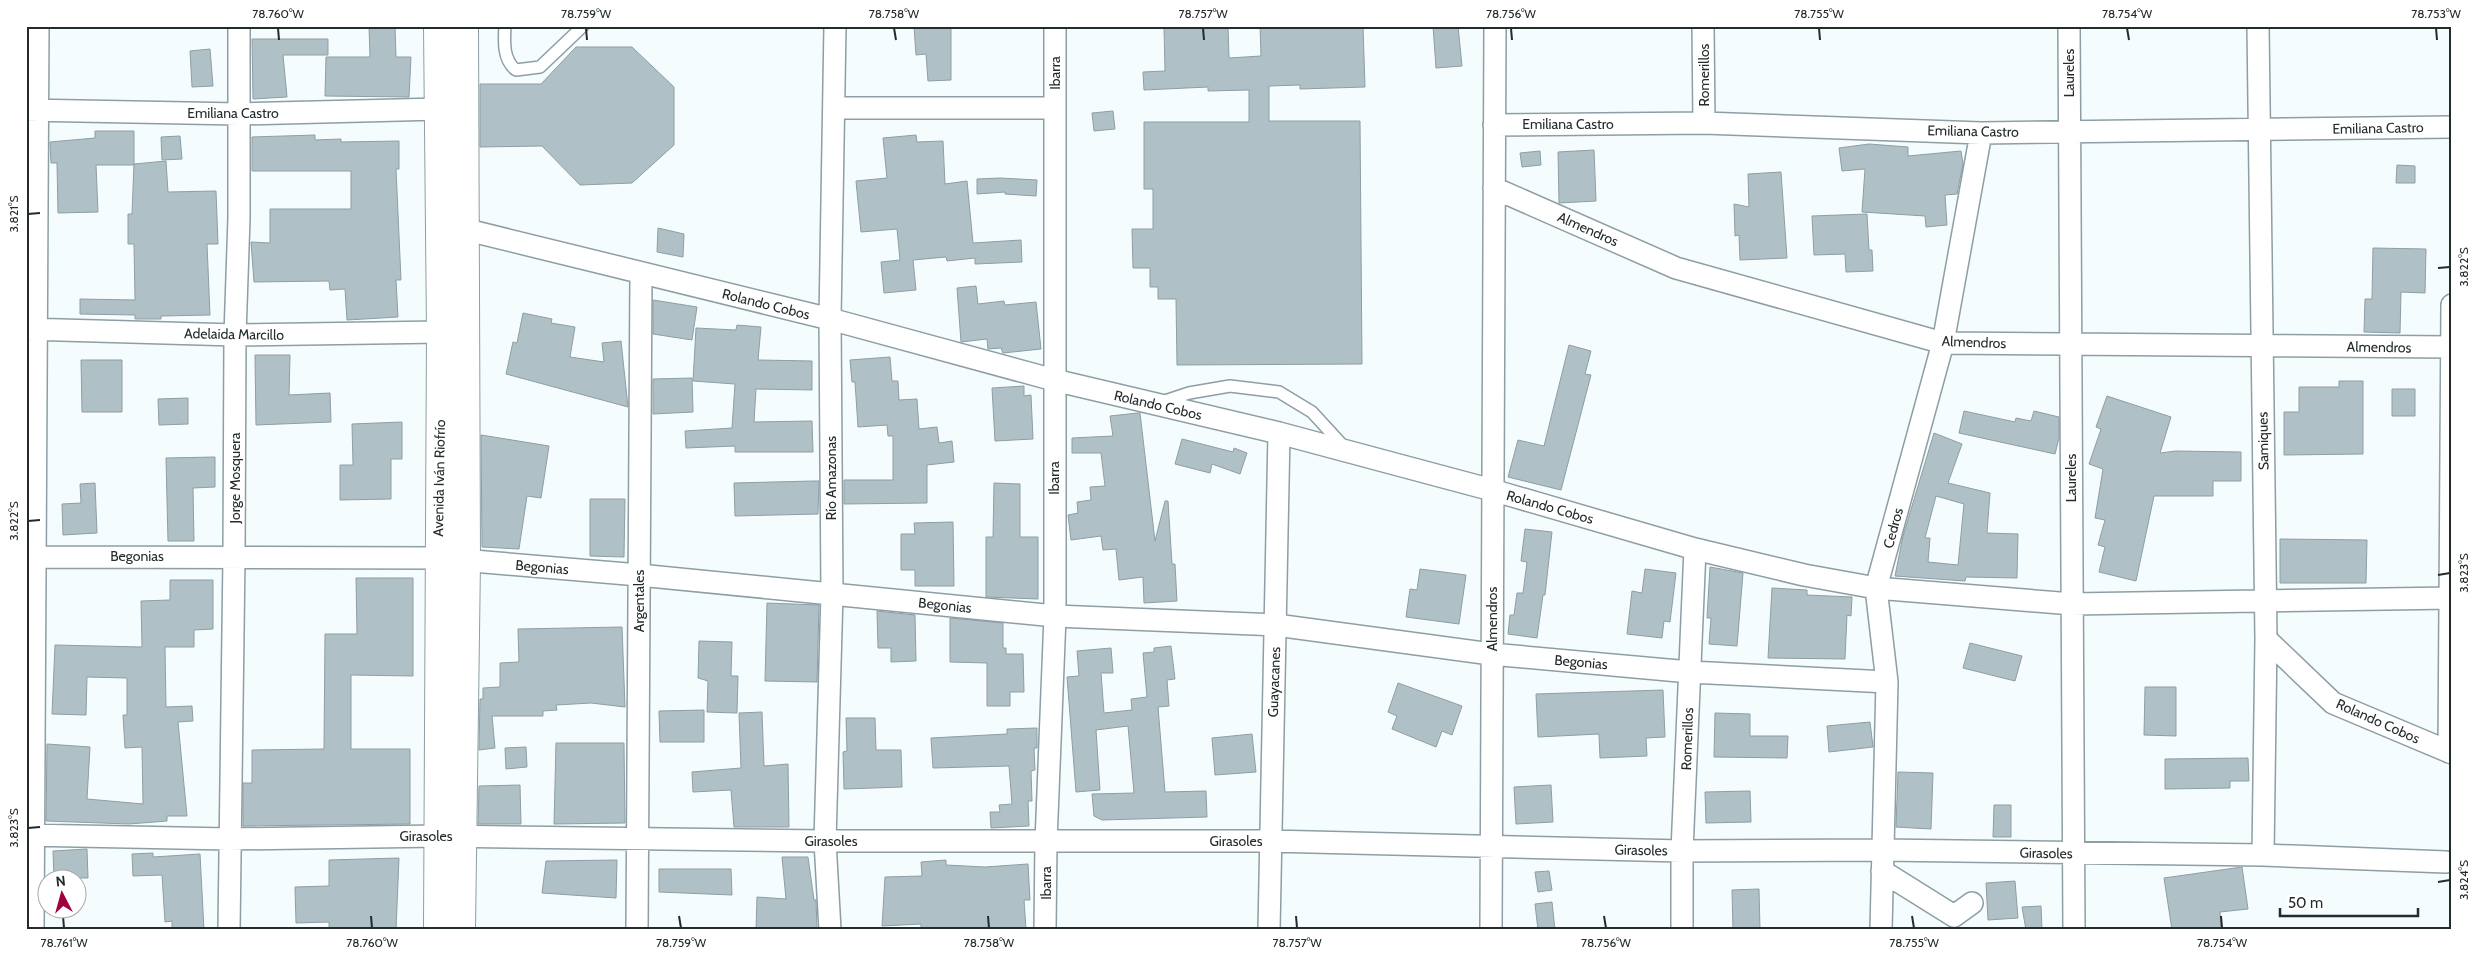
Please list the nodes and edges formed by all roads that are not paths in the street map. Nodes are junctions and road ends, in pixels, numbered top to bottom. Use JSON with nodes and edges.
{"nodes":[{"id":1,"x":38,"y":26,"type":"edge"},
{"id":2,"x":239,"y":26,"type":"edge"},
{"id":3,"x":438,"y":26,"type":"edge"},
{"id":4,"x":464,"y":26,"type":"edge"},
{"id":5,"x":505,"y":26,"type":"edge"},
{"id":6,"x":583,"y":26,"type":"edge"},
{"id":7,"x":835,"y":26,"type":"edge"},
{"id":8,"x":1055,"y":26,"type":"edge"},
{"id":9,"x":1495,"y":26,"type":"edge"},
{"id":10,"x":1703,"y":26,"type":"edge"},
{"id":11,"x":2069,"y":26,"type":"edge"},
{"id":12,"x":2258,"y":26,"type":"edge"},
{"id":13,"x":834,"y":108,"type":"junction"},
{"id":14,"x":1055,"y":108,"type":"junction"},
{"id":15,"x":439,"y":109,"type":"junction"},
{"id":16,"x":32,"y":110,"type":"edge"},
{"id":17,"x":238,"y":114,"type":"junction"},
{"id":18,"x":1704,"y":123,"type":"junction"},
{"id":19,"x":1494,"y":125,"type":"junction"},
{"id":20,"x":2452,"y":127,"type":"edge"},
{"id":21,"x":2259,"y":129,"type":"junction"},
{"id":22,"x":2069,"y":132,"type":"junction"},
{"id":23,"x":1981,"y":133,"type":"junction"},
{"id":24,"x":1494,"y":188,"type":"junction"},
{"id":25,"x":452,"y":226,"type":"junction"},
{"id":26,"x":641,"y":273,"type":"junction"},
{"id":27,"x":2452,"y":305,"type":"edge"},
{"id":28,"x":830,"y":319,"type":"junction"},
{"id":29,"x":31,"y":329,"type":"edge"},
{"id":30,"x":441,"y":332,"type":"junction"},
{"id":31,"x":235,"y":335,"type":"junction"},
{"id":32,"x":1943,"y":343,"type":"junction"},
{"id":33,"x":2070,"y":344,"type":"junction"},
{"id":34,"x":2262,"y":346,"type":"junction"},
{"id":35,"x":2451,"y":347,"type":"edge"},
{"id":36,"x":1054,"y":380,"type":"junction"},
{"id":37,"x":1154,"y":404,"type":"junction"},
{"id":38,"x":1279,"y":433,"type":"junction"},
{"id":39,"x":1349,"y":453,"type":"junction"},
{"id":40,"x":1492,"y":490,"type":"junction"},
{"id":41,"x":1695,"y":549,"type":"junction"},
{"id":42,"x":31,"y":556,"type":"edge"},
{"id":43,"x":234,"y":556,"type":"junction"},
{"id":44,"x":438,"y":558,"type":"junction"},
{"id":45,"x":466,"y":560,"type":"junction"},
{"id":46,"x":639,"y":575,"type":"junction"},
{"id":47,"x":1876,"y":588,"type":"junction"},
{"id":48,"x":832,"y":594,"type":"junction"},
{"id":49,"x":2451,"y":598,"type":"edge"},
{"id":50,"x":2266,"y":601,"type":"junction"},
{"id":51,"x":2072,"y":604,"type":"junction"},
{"id":52,"x":1055,"y":616,"type":"junction"},
{"id":53,"x":1276,"y":625,"type":"junction"},
{"id":54,"x":2266,"y":639,"type":"junction"},
{"id":55,"x":1491,"y":654,"type":"junction"},
{"id":56,"x":1690,"y":672,"type":"junction"},
{"id":57,"x":1887,"y":682,"type":"junction"},
{"id":58,"x":2450,"y":753,"type":"edge"},
{"id":59,"x":30,"y":835,"type":"edge"},
{"id":60,"x":450,"y":836,"type":"junction"},
{"id":61,"x":229,"y":838,"type":"junction"},
{"id":62,"x":637,"y":838,"type":"junction"},
{"id":63,"x":825,"y":841,"type":"junction"},
{"id":64,"x":1270,"y":841,"type":"junction"},
{"id":65,"x":1046,"y":842,"type":"junction"},
{"id":66,"x":1490,"y":846,"type":"junction"},
{"id":67,"x":1882,"y":850,"type":"junction"},
{"id":68,"x":1682,"y":851,"type":"junction"},
{"id":69,"x":2074,"y":853,"type":"junction"},
{"id":70,"x":2263,"y":855,"type":"junction"},
{"id":71,"x":2446,"y":862,"type":"dead end"},
{"id":72,"x":1882,"y":871,"type":"junction"},
{"id":73,"x":1972,"y":903,"type":"dead end"},
{"id":74,"x":33,"y":930,"type":"edge"},
{"id":75,"x":229,"y":930,"type":"edge"},
{"id":76,"x":438,"y":930,"type":"edge"},
{"id":77,"x":461,"y":930,"type":"edge"},
{"id":78,"x":637,"y":930,"type":"edge"},
{"id":79,"x":830,"y":930,"type":"edge"},
{"id":80,"x":1045,"y":930,"type":"edge"},
{"id":81,"x":1269,"y":930,"type":"edge"},
{"id":82,"x":1491,"y":930,"type":"edge"},
{"id":83,"x":1682,"y":930,"type":"edge"},
{"id":84,"x":1881,"y":930,"type":"edge"},
{"id":85,"x":2074,"y":930,"type":"edge"}],
"edges":[{"from":1,"to":16,"type":"street"},
{"from":2,"to":17,"type":"street","name":"Jorge Mosquera"},
{"from":3,"to":15,"type":"main road","name":"Avenida Iván Riofrío"},
{"from":4,"to":25,"type":"main road","name":"Avenida Iván Riofrío"},
{"from":5,"to":6,"type":"lane"},
{"from":7,"to":13,"type":"street","name":"Río Amazonas"},
{"from":8,"to":14,"type":"street","name":"Ibarra"},
{"from":9,"to":19,"type":"street","name":"Almendros"},
{"from":10,"to":18,"type":"street","name":"Romerillos"},
{"from":11,"to":22,"type":"street","name":"Laureles"},
{"from":12,"to":21,"type":"street","name":"Samiques"},
{"from":13,"to":14,"type":"street"},
{"from":13,"to":28,"type":"street","name":"Río Amazonas"},
{"from":14,"to":36,"type":"street","name":"Ibarra"},
{"from":15,"to":17,"type":"street","name":"Emiliana Castro"},
{"from":15,"to":25,"type":"main road","name":"Avenida Iván Riofrío"},
{"from":16,"to":17,"type":"street","name":"Emiliana Castro"},
{"from":16,"to":29,"type":"street"},
{"from":17,"to":31,"type":"street","name":"Jorge Mosquera"},
{"from":18,"to":19,"type":"street","name":"Emiliana Castro"},
{"from":18,"to":23,"type":"street","name":"Emiliana Castro"},
{"from":19,"to":24,"type":"street","name":"Almendros"},
{"from":20,"to":21,"type":"street","name":"Emiliana Castro"},
{"from":21,"to":22,"type":"street","name":"Emiliana Castro"},
{"from":21,"to":34,"type":"street","name":"Samiques"},
{"from":22,"to":23,"type":"street","name":"Emiliana Castro"},
{"from":22,"to":33,"type":"street","name":"Laureles"},
{"from":23,"to":32,"type":"street","name":"Cedros"},
{"from":24,"to":32,"type":"street","name":"Almendros"},
{"from":24,"to":40,"type":"street","name":"Almendros"},
{"from":25,"to":26,"type":"street","name":"Rolando Cobos"},
{"from":25,"to":30,"type":"main road","name":"Avenida Iván Riofrío"},
{"from":25,"to":45,"type":"main road","name":"Avenida Iván Riofrío"},
{"from":26,"to":28,"type":"street","name":"Rolando Cobos"},
{"from":26,"to":46,"type":"street","name":"Argentales"},
{"from":27,"to":35,"type":"street"},
{"from":28,"to":36,"type":"street","name":"Rolando Cobos"},
{"from":28,"to":48,"type":"street","name":"Río Amazonas"},
{"from":29,"to":31,"type":"street","name":"Adelaida Marcillo"},
{"from":29,"to":42,"type":"street"},
{"from":30,"to":31,"type":"street","name":"Adelaida Marcillo"},
{"from":30,"to":44,"type":"main road","name":"Avenida Iván Riofrío"},
{"from":31,"to":43,"type":"street","name":"Jorge Mosquera"},
{"from":32,"to":33,"type":"street","name":"Almendros"},
{"from":32,"to":47,"type":"street","name":"Cedros"},
{"from":33,"to":34,"type":"street","name":"Almendros"},
{"from":33,"to":51,"type":"street","name":"Laureles"},
{"from":34,"to":35,"type":"street","name":"Almendros"},
{"from":34,"to":50,"type":"street","name":"Samiques"},
{"from":35,"to":49,"type":"street"},
{"from":36,"to":37,"type":"street","name":"Rolando Cobos"},
{"from":36,"to":52,"type":"street","name":"Ibarra"},
{"from":37,"to":38,"type":"street","name":"Rolando Cobos"},
{"from":37,"to":39,"type":"lane"},
{"from":38,"to":39,"type":"street","name":"Rolando Cobos"},
{"from":38,"to":53,"type":"street","name":"Guayacanes"},
{"from":39,"to":40,"type":"street","name":"Rolando Cobos"},
{"from":40,"to":41,"type":"street","name":"Rolando Cobos"},
{"from":40,"to":55,"type":"street","name":"Almendros"},
{"from":41,"to":47,"type":"street","name":"Rolando Cobos"},
{"from":41,"to":56,"type":"street","name":"Romerillos"},
{"from":42,"to":43,"type":"street","name":"Begonias"},
{"from":42,"to":59,"type":"street"},
{"from":43,"to":44,"type":"street","name":"Begonias"},
{"from":43,"to":61,"type":"street","name":"Jorge Mosquera"},
{"from":44,"to":45,"type":"street","name":"Begonias"},
{"from":44,"to":60,"type":"main road","name":"Avenida Iván Riofrío"},
{"from":45,"to":46,"type":"street","name":"Begonias"},
{"from":45,"to":60,"type":"main road","name":"Avenida Iván Riofrío"},
{"from":46,"to":48,"type":"street","name":"Begonias"},
{"from":46,"to":62,"type":"street","name":"Argentales"},
{"from":47,"to":51,"type":"street","name":"Rolando Cobos"},
{"from":47,"to":57,"type":"street","name":"Cedros"},
{"from":48,"to":52,"type":"street","name":"Begonias"},
{"from":48,"to":63,"type":"street","name":"Río Amazonas"},
{"from":49,"to":50,"type":"street","name":"Rolando Cobos"},
{"from":49,"to":58,"type":"street"},
{"from":50,"to":51,"type":"street","name":"Rolando Cobos"},
{"from":50,"to":54,"type":"street","name":"Samiques"},
{"from":51,"to":69,"type":"street","name":"Laureles"},
{"from":52,"to":53,"type":"street","name":"Begonias"},
{"from":52,"to":65,"type":"street","name":"Ibarra"},
{"from":53,"to":55,"type":"street","name":"Begonias"},
{"from":53,"to":64,"type":"street","name":"Guayacanes"},
{"from":54,"to":58,"type":"street","name":"Rolando Cobos"},
{"from":54,"to":70,"type":"street","name":"Samiques"},
{"from":55,"to":56,"type":"street","name":"Begonias"},
{"from":55,"to":66,"type":"street","name":"Almendros"},
{"from":56,"to":57,"type":"street","name":"Begonias"},
{"from":56,"to":68,"type":"street","name":"Romerillos"},
{"from":57,"to":67,"type":"street","name":"Cedros"},
{"from":59,"to":61,"type":"street","name":"Girasoles"},
{"from":59,"to":74,"type":"street"},
{"from":60,"to":61,"type":"street","name":"Girasoles"},
{"from":60,"to":62,"type":"street","name":"Girasoles"},
{"from":60,"to":76,"type":"main road","name":"Avenida Iván Riofrío"},
{"from":60,"to":77,"type":"main road","name":"Avenida Iván Riofrío"},
{"from":61,"to":75,"type":"street","name":"Jorge Mosquera"},
{"from":62,"to":63,"type":"street","name":"Girasoles"},
{"from":62,"to":78,"type":"street","name":"Argentales"},
{"from":63,"to":65,"type":"street","name":"Girasoles"},
{"from":63,"to":79,"type":"street","name":"Río Amazonas"},
{"from":64,"to":65,"type":"street","name":"Girasoles"},
{"from":64,"to":66,"type":"street","name":"Girasoles"},
{"from":64,"to":81,"type":"street","name":"Guayacanes"},
{"from":65,"to":80,"type":"street","name":"Ibarra"},
{"from":66,"to":68,"type":"street","name":"Girasoles"},
{"from":66,"to":82,"type":"street","name":"Almendros"},
{"from":67,"to":68,"type":"street","name":"Girasoles"},
{"from":67,"to":69,"type":"street","name":"Girasoles"},
{"from":67,"to":72,"type":"street","name":"Cedros"},
{"from":68,"to":83,"type":"street","name":"Romerillos"},
{"from":69,"to":70,"type":"street","name":"Girasoles"},
{"from":69,"to":85,"type":"street","name":"Laureles"},
{"from":70,"to":71,"type":"street","name":"Girasoles"},
{"from":72,"to":73,"type":"street"},
{"from":72,"to":84,"type":"street","name":"Cedros"}]}
